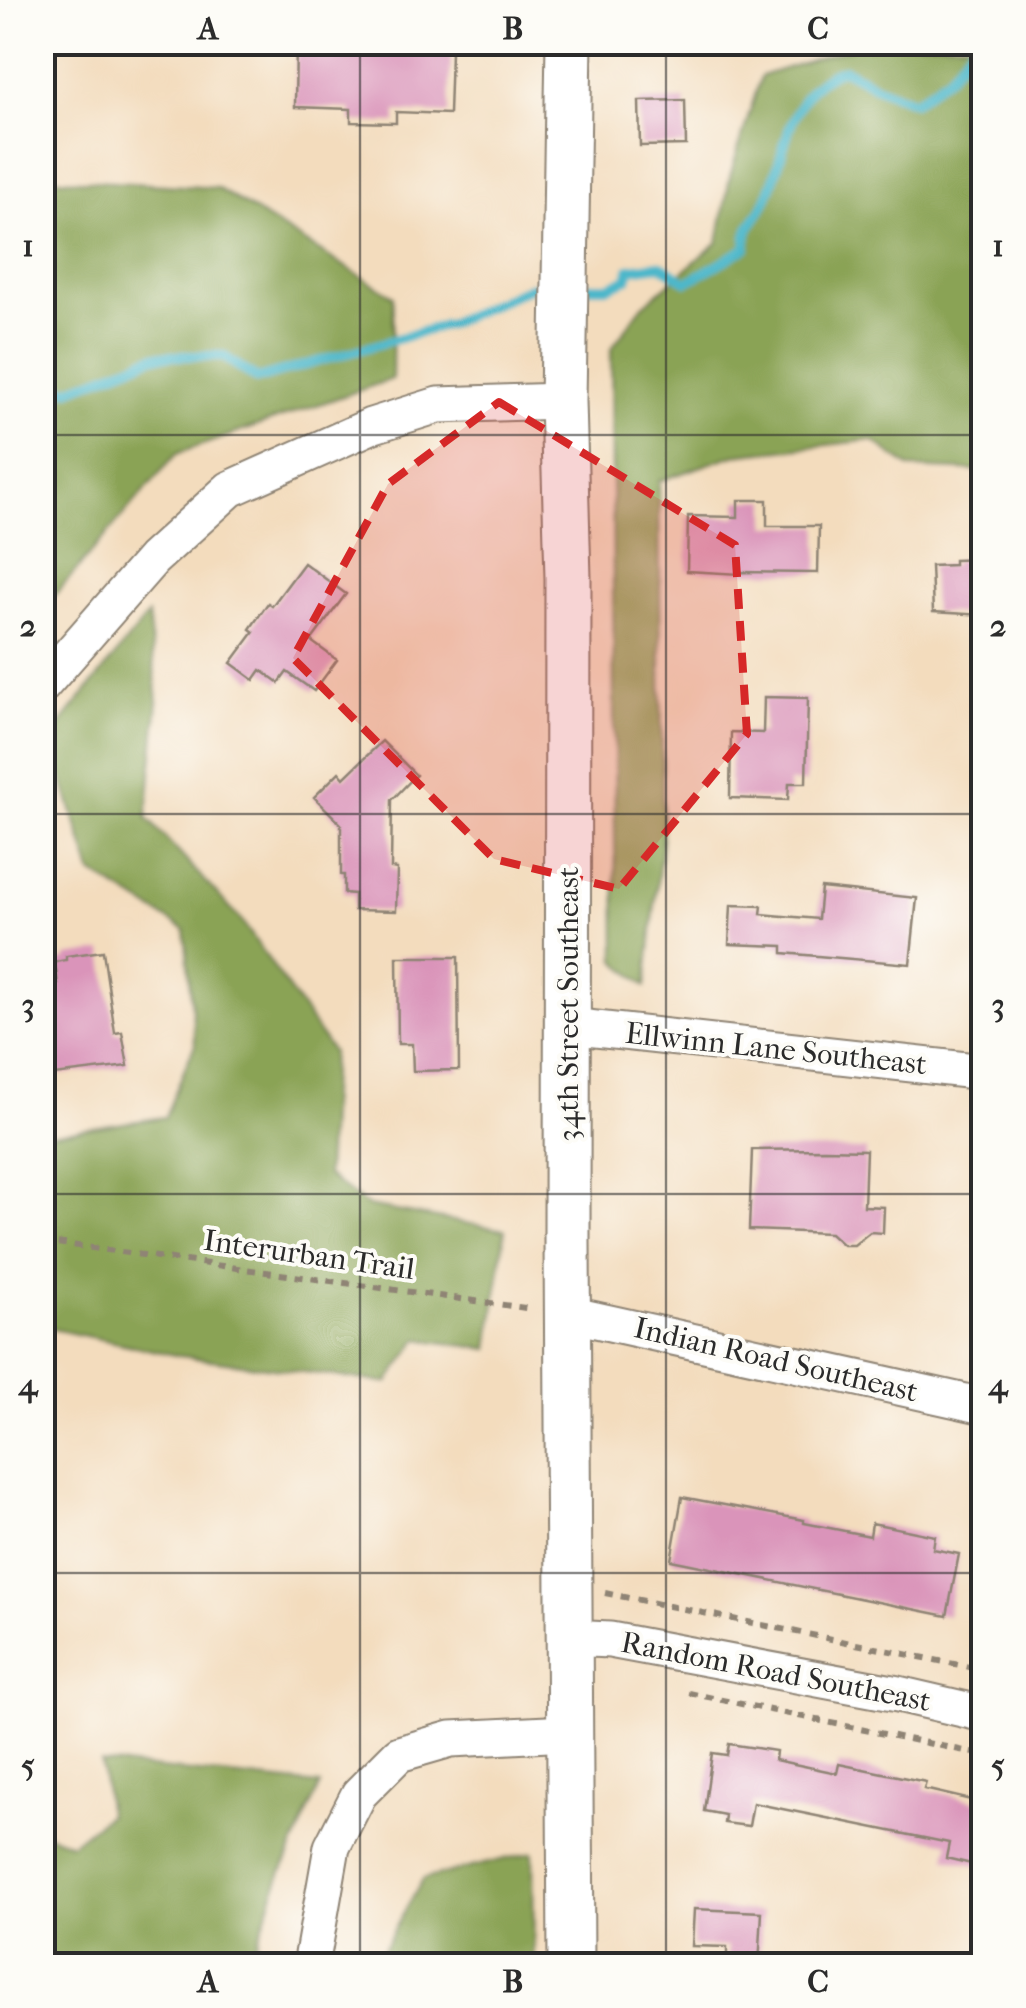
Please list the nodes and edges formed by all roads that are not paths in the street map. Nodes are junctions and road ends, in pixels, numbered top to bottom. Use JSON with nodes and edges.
{"nodes":[{"id":1,"x":569,"y":42,"type":"edge"},
{"id":2,"x":563,"y":402,"type":"junction"},
{"id":3,"x":42,"y":686,"type":"edge"},
{"id":4,"x":569,"y":1026,"type":"junction"},
{"id":5,"x":984,"y":1072,"type":"edge"},
{"id":6,"x":569,"y":1314,"type":"junction"},
{"id":7,"x":984,"y":1406,"type":"edge"},
{"id":8,"x":568,"y":1638,"type":"junction"},
{"id":9,"x":984,"y":1714,"type":"edge"},
{"id":10,"x":568,"y":1733,"type":"junction"},
{"id":11,"x":311,"y":1966,"type":"edge"},
{"id":12,"x":571,"y":1966,"type":"edge"}],
"edges":[{"from":1,"to":2,"type":"street","name":"34th Street Southeast"},
{"from":2,"to":3,"type":"street"},
{"from":2,"to":4,"type":"street","name":"34th Street Southeast"},
{"from":4,"to":5,"type":"street","name":"Ellwinn Lane Southeast"},
{"from":4,"to":6,"type":"street","name":"34th Street Southeast"},
{"from":6,"to":7,"type":"street","name":"Indian Road Southeast"},
{"from":6,"to":8,"type":"street","name":"34th Street Southeast"},
{"from":8,"to":9,"type":"street","name":"Random Road Southeast"},
{"from":8,"to":10,"type":"street","name":"34th Street Southeast"},
{"from":10,"to":11,"type":"street"},
{"from":10,"to":12,"type":"street","name":"34th Street Southeast"}]}
